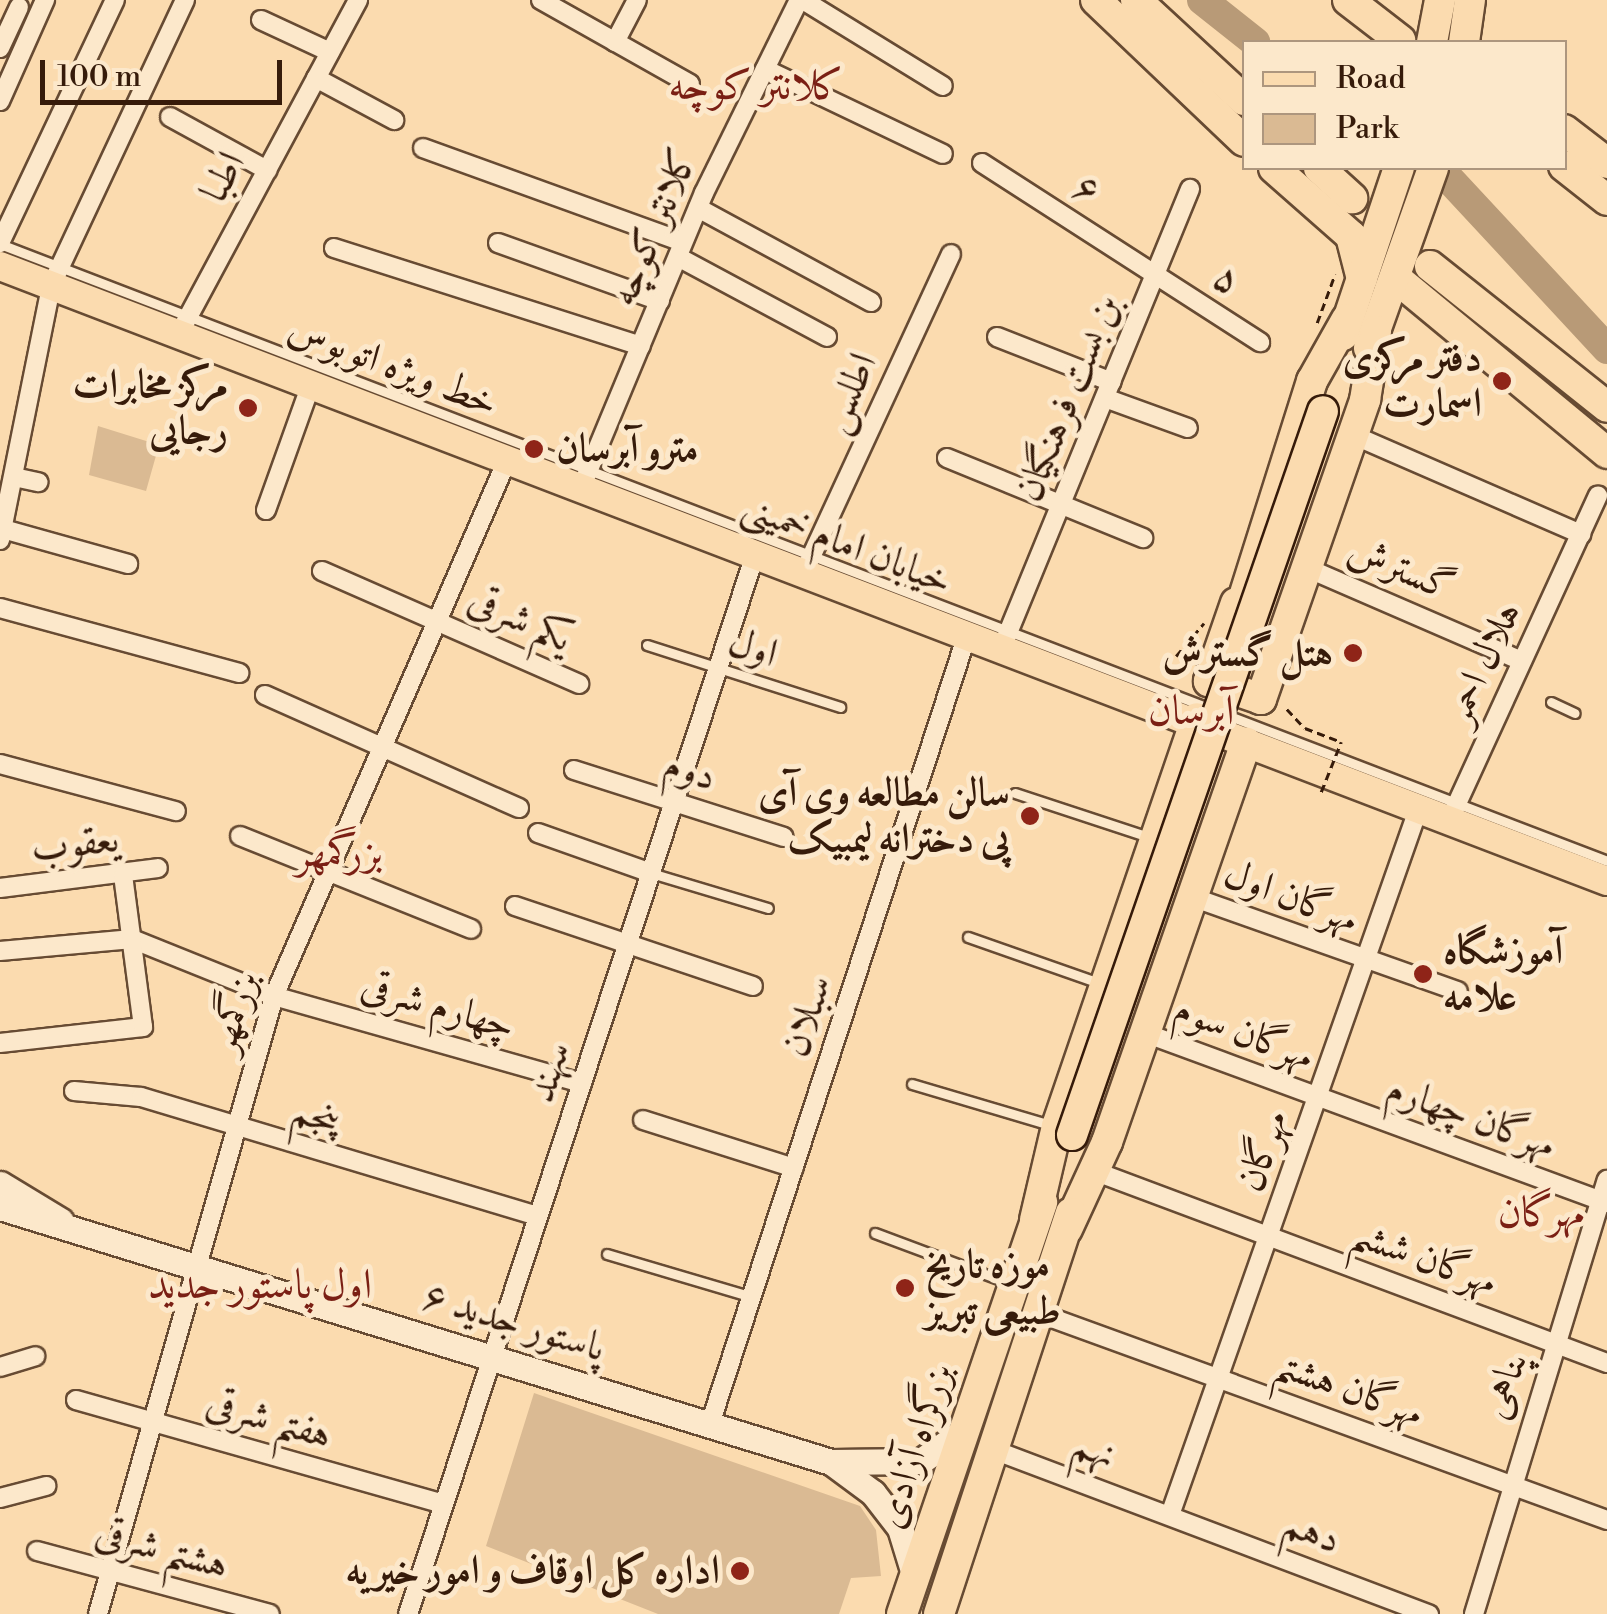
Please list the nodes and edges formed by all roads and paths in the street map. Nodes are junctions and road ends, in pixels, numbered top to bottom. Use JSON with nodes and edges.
{"nodes":[{"id":1,"x":45,"y":0,"type":"edge"},
{"id":2,"x":114,"y":0,"type":"edge"},
{"id":3,"x":185,"y":0,"type":"edge"},
{"id":4,"x":358,"y":0,"type":"edge"},
{"id":5,"x":541,"y":0,"type":"edge"},
{"id":6,"x":636,"y":0,"type":"edge"},
{"id":7,"x":801,"y":0,"type":"edge"},
{"id":8,"x":1096,"y":0,"type":"edge"},
{"id":9,"x":1136,"y":0,"type":"edge"},
{"id":10,"x":1348,"y":0,"type":"edge"},
{"id":11,"x":1470,"y":0,"type":"edge"},
{"id":12,"x":19,"y":6,"type":"dead end"},
{"id":13,"x":261,"y":20,"type":"dead end"},
{"id":14,"x":1400,"y":40,"type":"edge"},
{"id":15,"x":1465,"y":40,"type":"edge"},
{"id":16,"x":615,"y":42,"type":"junction"},
{"id":17,"x":0,"y":48,"type":"edge"},
{"id":18,"x":330,"y":52,"type":"junction"},
{"id":19,"x":765,"y":69,"type":"junction"},
{"id":20,"x":316,"y":78,"type":"junction"},
{"id":21,"x":690,"y":84,"type":"dead end"},
{"id":22,"x":943,"y":86,"type":"dead end"},
{"id":23,"x":1242,"y":98,"type":"edge"},
{"id":24,"x":0,"y":101,"type":"edge"},
{"id":25,"x":170,"y":117,"type":"dead end"},
{"id":26,"x":394,"y":120,"type":"dead end"},
{"id":27,"x":1567,"y":136,"type":"edge"},
{"id":28,"x":1242,"y":139,"type":"edge"},
{"id":29,"x":424,"y":148,"type":"dead end"},
{"id":30,"x":943,"y":154,"type":"dead end"},
{"id":31,"x":982,"y":163,"type":"dead end"},
{"id":32,"x":267,"y":170,"type":"junction"},
{"id":33,"x":1276,"y":170,"type":"edge"},
{"id":34,"x":1321,"y":170,"type":"edge"},
{"id":35,"x":1398,"y":170,"type":"edge"},
{"id":36,"x":1432,"y":170,"type":"edge"},
{"id":37,"x":1584,"y":170,"type":"edge"},
{"id":38,"x":1190,"y":189,"type":"dead end"},
{"id":39,"x":1352,"y":198,"type":"dead end"},
{"id":40,"x":1607,"y":200,"type":"edge"},
{"id":41,"x":698,"y":208,"type":"junction"},
{"id":42,"x":1607,"y":209,"type":"edge"},
{"id":43,"x":498,"y":243,"type":"dead end"},
{"id":44,"x":0,"y":244,"type":"edge"},
{"id":45,"x":334,"y":248,"type":"dead end"},
{"id":46,"x":681,"y":250,"type":"junction"},
{"id":47,"x":951,"y":254,"type":"dead end"},
{"id":48,"x":0,"y":266,"type":"edge"},
{"id":49,"x":1430,"y":266,"type":"dead end"},
{"id":50,"x":1156,"y":274,"type":"junction"},
{"id":51,"x":55,"y":277,"type":"junction"},
{"id":52,"x":1362,"y":279,"type":"junction"},
{"id":53,"x":1397,"y":279,"type":"junction"},
{"id":54,"x":660,"y":300,"type":"junction"},
{"id":55,"x":872,"y":302,"type":"dead end"},
{"id":56,"x":1347,"y":319,"type":"junction"},
{"id":57,"x":183,"y":326,"type":"junction"},
{"id":58,"x":827,"y":337,"type":"dead end"},
{"id":59,"x":998,"y":337,"type":"dead end"},
{"id":60,"x":1260,"y":342,"type":"dead end"},
{"id":61,"x":642,"y":346,"type":"junction"},
{"id":62,"x":311,"y":384,"type":"junction"},
{"id":63,"x":1109,"y":390,"type":"junction"},
{"id":64,"x":1607,"y":407,"type":"edge"},
{"id":65,"x":1338,"y":421,"type":"junction"},
{"id":66,"x":1188,"y":428,"type":"dead end"},
{"id":67,"x":1607,"y":452,"type":"edge"},
{"id":68,"x":508,"y":458,"type":"junction"},
{"id":69,"x":948,"y":458,"type":"dead end"},
{"id":70,"x":14,"y":477,"type":"junction"},
{"id":71,"x":585,"y":480,"type":"junction"},
{"id":72,"x":38,"y":482,"type":"dead end"},
{"id":73,"x":1598,"y":496,"type":"dead end"},
{"id":74,"x":1062,"y":506,"type":"junction"},
{"id":75,"x":266,"y":510,"type":"dead end"},
{"id":76,"x":1581,"y":534,"type":"junction"},
{"id":77,"x":1,"y":535,"type":"edge"},
{"id":78,"x":1143,"y":538,"type":"dead end"},
{"id":79,"x":756,"y":552,"type":"junction"},
{"id":80,"x":128,"y":564,"type":"dead end"},
{"id":81,"x":808,"y":565,"type":"junction"},
{"id":82,"x":1307,"y":568,"type":"junction"},
{"id":83,"x":322,"y":570,"type":"dead end"},
{"id":84,"x":1236,"y":603,"type":"junction"},
{"id":85,"x":0,"y":608,"type":"edge"},
{"id":86,"x":432,"y":618,"type":"junction"},
{"id":87,"x":1287,"y":626,"type":"junction"},
{"id":88,"x":968,"y":632,"type":"junction"},
{"id":89,"x":1007,"y":639,"type":"junction"},
{"id":90,"x":647,"y":645,"type":"dead end"},
{"id":91,"x":1522,"y":662,"type":"junction"},
{"id":92,"x":718,"y":668,"type":"junction"},
{"id":93,"x":239,"y":673,"type":"dead end"},
{"id":94,"x":579,"y":684,"type":"dead end"},
{"id":95,"x":264,"y":695,"type":"dead end"},
{"id":96,"x":1551,"y":702,"type":"dead end"},
{"id":97,"x":840,"y":707,"type":"dead end"},
{"id":98,"x":1288,"y":710,"type":"dead end"},
{"id":99,"x":1575,"y":712,"type":"dead end"},
{"id":100,"x":1197,"y":718,"type":"junction"},
{"id":101,"x":380,"y":740,"type":"junction"},
{"id":102,"x":1246,"y":743,"type":"junction"},
{"id":103,"x":0,"y":764,"type":"edge"},
{"id":104,"x":574,"y":770,"type":"dead end"},
{"id":105,"x":1321,"y":792,"type":"dead end"},
{"id":106,"x":1016,"y":793,"type":"dead end"},
{"id":107,"x":674,"y":802,"type":"junction"},
{"id":108,"x":519,"y":808,"type":"dead end"},
{"id":109,"x":1418,"y":810,"type":"junction"},
{"id":110,"x":176,"y":811,"type":"dead end"},
{"id":111,"x":1454,"y":811,"type":"junction"},
{"id":112,"x":538,"y":833,"type":"dead end"},
{"id":113,"x":240,"y":836,"type":"dead end"},
{"id":114,"x":784,"y":838,"type":"dead end"},
{"id":115,"x":1155,"y":839,"type":"junction"},
{"id":116,"x":1607,"y":860,"type":"edge"},
{"id":117,"x":158,"y":868,"type":"dead end"},
{"id":118,"x":324,"y":870,"type":"junction"},
{"id":119,"x":651,"y":873,"type":"junction"},
{"id":120,"x":124,"y":876,"type":"junction"},
{"id":121,"x":1607,"y":881,"type":"edge"},
{"id":122,"x":0,"y":888,"type":"edge"},
{"id":123,"x":1132,"y":905,"type":"junction"},
{"id":124,"x":515,"y":906,"type":"dead end"},
{"id":125,"x":768,"y":908,"type":"dead end"},
{"id":126,"x":1188,"y":909,"type":"junction"},
{"id":127,"x":471,"y":928,"type":"dead end"},
{"id":128,"x":968,"y":937,"type":"dead end"},
{"id":129,"x":132,"y":939,"type":"junction"},
{"id":130,"x":628,"y":944,"type":"junction"},
{"id":131,"x":0,"y":952,"type":"edge"},
{"id":132,"x":1365,"y":962,"type":"junction"},
{"id":133,"x":1105,"y":985,"type":"junction"},
{"id":134,"x":753,"y":986,"type":"dead end"},
{"id":135,"x":1458,"y":991,"type":"dead end"},
{"id":136,"x":274,"y":996,"type":"junction"},
{"id":137,"x":1145,"y":1033,"type":"junction"},
{"id":138,"x":0,"y":1043,"type":"edge"},
{"id":139,"x":582,"y":1084,"type":"junction"},
{"id":140,"x":912,"y":1084,"type":"dead end"},
{"id":141,"x":74,"y":1092,"type":"dead end"},
{"id":142,"x":1318,"y":1099,"type":"junction"},
{"id":143,"x":643,"y":1120,"type":"dead end"},
{"id":144,"x":234,"y":1129,"type":"junction"},
{"id":145,"x":1078,"y":1143,"type":"junction"},
{"id":146,"x":794,"y":1168,"type":"junction"},
{"id":147,"x":1607,"y":1180,"type":"edge"},
{"id":148,"x":0,"y":1184,"type":"edge"},
{"id":149,"x":1604,"y":1202,"type":"edge"},
{"id":150,"x":0,"y":1207,"type":"edge"},
{"id":151,"x":538,"y":1216,"type":"junction"},
{"id":152,"x":61,"y":1222,"type":"junction"},
{"id":153,"x":875,"y":1233,"type":"dead end"},
{"id":154,"x":1269,"y":1238,"type":"junction"},
{"id":155,"x":607,"y":1254,"type":"dead end"},
{"id":156,"x":191,"y":1266,"type":"junction"},
{"id":157,"x":1012,"y":1284,"type":"junction"},
{"id":158,"x":752,"y":1297,"type":"junction"},
{"id":159,"x":1041,"y":1314,"type":"junction"},
{"id":160,"x":1554,"y":1344,"type":"junction"},
{"id":161,"x":493,"y":1354,"type":"junction"},
{"id":162,"x":35,"y":1356,"type":"dead end"},
{"id":163,"x":1607,"y":1363,"type":"edge"},
{"id":164,"x":0,"y":1367,"type":"edge"},
{"id":165,"x":1220,"y":1379,"type":"junction"},
{"id":166,"x":76,"y":1400,"type":"dead end"},
{"id":167,"x":711,"y":1421,"type":"junction"},
{"id":168,"x":151,"y":1422,"type":"junction"},
{"id":169,"x":959,"y":1434,"type":"junction"},
{"id":170,"x":994,"y":1450,"type":"junction"},
{"id":171,"x":831,"y":1462,"type":"junction"},
{"id":172,"x":1510,"y":1485,"type":"junction"},
{"id":173,"x":46,"y":1486,"type":"dead end"},
{"id":174,"x":0,"y":1498,"type":"edge"},
{"id":175,"x":444,"y":1504,"type":"junction"},
{"id":176,"x":1170,"y":1515,"type":"junction"},
{"id":177,"x":1607,"y":1520,"type":"edge"},
{"id":178,"x":37,"y":1551,"type":"dead end"},
{"id":179,"x":110,"y":1570,"type":"junction"},
{"id":180,"x":915,"y":1577,"type":"junction"},
{"id":181,"x":945,"y":1612,"type":"edge"},
{"id":182,"x":98,"y":1614,"type":"edge"},
{"id":183,"x":270,"y":1614,"type":"edge"},
{"id":184,"x":408,"y":1614,"type":"edge"},
{"id":185,"x":902,"y":1614,"type":"edge"},
{"id":186,"x":1430,"y":1614,"type":"edge"},
{"id":187,"x":1474,"y":1614,"type":"edge"}],
"edges":[{"from":1,"to":24,"type":"street"},
{"from":2,"to":44,"type":"street"},
{"from":3,"to":51,"type":"street"},
{"from":4,"to":18,"type":"street","name":"اطبا"},
{"from":5,"to":16,"type":"street"},
{"from":6,"to":16,"type":"street"},
{"from":7,"to":19,"type":"street","name":"کلانتر کوچه"},
{"from":7,"to":22,"type":"street"},
{"from":8,"to":28,"type":"highway"},
{"from":9,"to":23,"type":"highway"},
{"from":10,"to":14,"type":"highway"},
{"from":11,"to":15,"type":"highway"},
{"from":12,"to":17,"type":"street"},
{"from":13,"to":18,"type":"street"},
{"from":16,"to":21,"type":"street"},
{"from":18,"to":20,"type":"street","name":"اطبا"},
{"from":19,"to":30,"type":"street"},
{"from":19,"to":41,"type":"street","name":"کلانتر کوچه"},
{"from":20,"to":26,"type":"street"},
{"from":20,"to":32,"type":"street","name":"اطبا"},
{"from":25,"to":32,"type":"street"},
{"from":27,"to":37,"type":"highway"},
{"from":29,"to":46,"type":"street"},
{"from":31,"to":50,"type":"street","name":"۶"},
{"from":32,"to":57,"type":"street","name":"اطبا"},
{"from":33,"to":52,"type":"highway"},
{"from":34,"to":39,"type":"highway"},
{"from":35,"to":52,"type":"highway"},
{"from":36,"to":53,"type":"highway"},
{"from":37,"to":40,"type":"highway"},
{"from":37,"to":42,"type":"highway"},
{"from":38,"to":50,"type":"street","name":"بن بست فرهنگیان"},
{"from":41,"to":46,"type":"street","name":"کلانتر کوچه"},
{"from":41,"to":55,"type":"street"},
{"from":43,"to":54,"type":"street"},
{"from":44,"to":51,"type":"lane"},
{"from":45,"to":61,"type":"street"},
{"from":46,"to":54,"type":"street","name":"کلانتر کوچه"},
{"from":46,"to":58,"type":"street"},
{"from":47,"to":81,"type":"street","name":"اطلس"},
{"from":48,"to":51,"type":"main road","name":"خیابان امام خمینی"},
{"from":49,"to":64,"type":"highway"},
{"from":50,"to":60,"type":"street","name":"۵"},
{"from":50,"to":63,"type":"street","name":"بن بست فرهنگیان"},
{"from":51,"to":57,"type":"main road","name":"خیابان امام خمینی"},
{"from":51,"to":70,"type":"street"},
{"from":52,"to":56,"type":"highway"},
{"from":53,"to":65,"type":"highway"},
{"from":53,"to":67,"type":"highway"},
{"from":54,"to":61,"type":"street","name":"کلانتر کوچه"},
{"from":56,"to":65,"type":"highway"},
{"from":56,"to":84,"type":"highway"},
{"from":57,"to":62,"type":"main road","name":"خیابان امام خمینی"},
{"from":57,"to":71,"type":"lane","name":"خط ویژه اتوبوس"},
{"from":59,"to":63,"type":"street"},
{"from":61,"to":71,"type":"street","name":"کلانتر کوچه"},
{"from":62,"to":68,"type":"main road","name":"خیابان امام خمینی"},
{"from":62,"to":75,"type":"street"},
{"from":63,"to":66,"type":"street"},
{"from":63,"to":74,"type":"street","name":"بن بست فرهنگیان"},
{"from":65,"to":76,"type":"street"},
{"from":65,"to":82,"type":"highway"},
{"from":65,"to":145,"type":"highway","bridge":true},
{"from":68,"to":71,"type":"main road","name":"خیابان امام خمینی"},
{"from":68,"to":86,"type":"street","name":"بزرگمهر"},
{"from":69,"to":74,"type":"street"},
{"from":70,"to":72,"type":"street"},
{"from":70,"to":77,"type":"street"},
{"from":71,"to":79,"type":"main road","name":"خیابان امام خمینی"},
{"from":71,"to":81,"type":"lane","name":"خط ویژه اتوبوس"},
{"from":73,"to":76,"type":"street","name":"هلال احمر"},
{"from":74,"to":78,"type":"street"},
{"from":74,"to":89,"type":"street","name":"بن بست فرهنگیان"},
{"from":76,"to":91,"type":"street","name":"هلال احمر"},
{"from":77,"to":80,"type":"street"},
{"from":79,"to":81,"type":"main road","name":"خیابان امام خمینی"},
{"from":79,"to":92,"type":"street","name":"سهند"},
{"from":81,"to":88,"type":"main road","name":"خیابان امام خمینی"},
{"from":81,"to":89,"type":"lane","name":"خط ویژه اتوبوس"},
{"from":82,"to":87,"type":"highway"},
{"from":82,"to":91,"type":"street","name":"گسترش"},
{"from":83,"to":86,"type":"street","name":"یکم شرقی"},
{"from":84,"to":87,"type":"highway"},
{"from":84,"to":87,"type":"highway"},
{"from":85,"to":93,"type":"street"},
{"from":86,"to":94,"type":"street","name":"یکم شرقی"},
{"from":86,"to":101,"type":"street","name":"بزرگمهر"},
{"from":88,"to":89,"type":"main road","name":"خیابان امام خمینی"},
{"from":88,"to":146,"type":"street","name":"سبلان"},
{"from":89,"to":100,"type":"main road","name":"خیابان امام خمینی"},
{"from":89,"to":111,"type":"lane","name":"خط ویژه اتوبوس"},
{"from":90,"to":92,"type":"lane","name":"اول"},
{"from":91,"to":111,"type":"street","name":"هلال احمر"},
{"from":92,"to":97,"type":"lane","name":"اول"},
{"from":92,"to":107,"type":"street","name":"سهند"},
{"from":95,"to":101,"type":"street"},
{"from":96,"to":99,"type":"lane"},
{"from":98,"to":105,"type":"path","bridge":true},
{"from":100,"to":102,"type":"main road","name":"خیابان امام خمینی"},
{"from":100,"to":115,"type":"highway"},
{"from":101,"to":108,"type":"street"},
{"from":101,"to":118,"type":"street","name":"بزرگمهر"},
{"from":102,"to":109,"type":"main road","name":"خیابان امام خمینی"},
{"from":102,"to":126,"type":"highway"},
{"from":103,"to":110,"type":"street"},
{"from":104,"to":107,"type":"street","name":"دوم"},
{"from":106,"to":115,"type":"lane"},
{"from":107,"to":114,"type":"street","name":"دوم"},
{"from":107,"to":119,"type":"street","name":"سهند"},
{"from":109,"to":111,"type":"main road","name":"خیابان امام خمینی"},
{"from":109,"to":132,"type":"street","name":"مهرگان"},
{"from":111,"to":116,"type":"lane","name":"خط ویژه اتوبوس"},
{"from":111,"to":121,"type":"main road","name":"خیابان امام خمینی"},
{"from":112,"to":119,"type":"street"},
{"from":113,"to":118,"type":"street"},
{"from":115,"to":123,"type":"highway"},
{"from":117,"to":120,"type":"street","name":"یعقوب"},
{"from":118,"to":127,"type":"street"},
{"from":118,"to":136,"type":"street","name":"بزرگمهر"},
{"from":119,"to":125,"type":"lane"},
{"from":119,"to":130,"type":"street","name":"سهند"},
{"from":120,"to":122,"type":"street","name":"یعقوب"},
{"from":120,"to":129,"type":"street"},
{"from":123,"to":126,"type":"highway"},
{"from":123,"to":133,"type":"highway"},
{"from":124,"to":130,"type":"street"},
{"from":126,"to":132,"type":"street","name":"مهرگان اول"},
{"from":126,"to":137,"type":"highway"},
{"from":128,"to":133,"type":"lane"},
{"from":129,"to":131,"type":"street"},
{"from":129,"to":136,"type":"street","name":"چهارم شرقی"},
{"from":129,"to":138,"type":"street"},
{"from":130,"to":134,"type":"street"},
{"from":130,"to":139,"type":"street","name":"سهند"},
{"from":132,"to":135,"type":"street","name":"مهرگان اول"},
{"from":132,"to":142,"type":"street","name":"مهرگان"},
{"from":133,"to":145,"type":"highway"},
{"from":136,"to":139,"type":"street","name":"چهارم شرقی"},
{"from":136,"to":144,"type":"street","name":"بزرگمهر"},
{"from":137,"to":142,"type":"street","name":"مهرگان سوم"},
{"from":137,"to":145,"type":"highway"},
{"from":139,"to":151,"type":"street","name":"سهند"},
{"from":140,"to":145,"type":"lane"},
{"from":141,"to":144,"type":"street","name":"پنجم"},
{"from":142,"to":149,"type":"street","name":"مهرگان چهارم"},
{"from":142,"to":154,"type":"street","name":"مهرگان"},
{"from":143,"to":146,"type":"street"},
{"from":144,"to":151,"type":"street","name":"پنجم"},
{"from":144,"to":156,"type":"street","name":"بزرگمهر"},
{"from":145,"to":154,"type":"street","name":"مهرگان ششم"},
{"from":145,"to":157,"type":"highway","name":"بزرگراه آزادی"},
{"from":145,"to":159,"type":"highway","name":"بزرگراه آزادی"},
{"from":146,"to":158,"type":"street","name":"سبلان"},
{"from":147,"to":149,"type":"street","name":"پناهی"},
{"from":148,"to":152,"type":"main road","name":"پاستور جدید ۶"},
{"from":149,"to":160,"type":"street","name":"پناهی"},
{"from":150,"to":152,"type":"main road","name":"پاستور جدید ۶"},
{"from":151,"to":161,"type":"street","name":"سهند"},
{"from":152,"to":156,"type":"main road","name":"پاستور جدید ۶"},
{"from":153,"to":157,"type":"lane"},
{"from":154,"to":160,"type":"street","name":"مهرگان ششم"},
{"from":154,"to":165,"type":"street","name":"مهرگان"},
{"from":155,"to":158,"type":"lane"},
{"from":156,"to":161,"type":"main road","name":"پاستور جدید ۶"},
{"from":156,"to":168,"type":"street","name":"بزرگمهر"},
{"from":157,"to":169,"type":"highway","name":"بزرگراه آزادی"},
{"from":158,"to":167,"type":"street","name":"سبلان"},
{"from":159,"to":165,"type":"street","name":"مهرگان هشتم"},
{"from":159,"to":170,"type":"highway","name":"بزرگراه آزادی"},
{"from":160,"to":163,"type":"street","name":"مهرگان ششم"},
{"from":160,"to":172,"type":"street","name":"پناهی"},
{"from":161,"to":167,"type":"main road","name":"پاستور جدید ۶"},
{"from":161,"to":175,"type":"street","name":"سهند"},
{"from":162,"to":164,"type":"street"},
{"from":165,"to":172,"type":"street","name":"مهرگان هشتم"},
{"from":165,"to":176,"type":"street","name":"مهرگان"},
{"from":166,"to":168,"type":"street","name":"هفتم شرقی"},
{"from":167,"to":171,"type":"main road","name":"پاستور جدید ۶"},
{"from":168,"to":175,"type":"street","name":"هفتم شرقی"},
{"from":168,"to":179,"type":"street","name":"بزرگمهر"},
{"from":169,"to":171,"type":"main road","name":"پاستور جدید ۶"},
{"from":169,"to":180,"type":"highway","name":"بزرگراه آزادی"},
{"from":170,"to":176,"type":"street","name":"نهم"},
{"from":170,"to":181,"type":"highway","name":"بزرگراه آزادی"},
{"from":171,"to":180,"type":"main road","name":"پاستور جدید ۶"},
{"from":172,"to":177,"type":"street","name":"مهرگان هشتم"},
{"from":172,"to":187,"type":"street","name":"پناهی"},
{"from":173,"to":174,"type":"street"},
{"from":175,"to":184,"type":"street","name":"سهند"},
{"from":176,"to":186,"type":"street","name":"دهم"},
{"from":178,"to":179,"type":"street","name":"هشتم شرقی"},
{"from":179,"to":182,"type":"street","name":"بزرگمهر"},
{"from":179,"to":183,"type":"street","name":"هشتم شرقی"},
{"from":180,"to":185,"type":"highway","name":"بزرگراه آزادی"}]}
